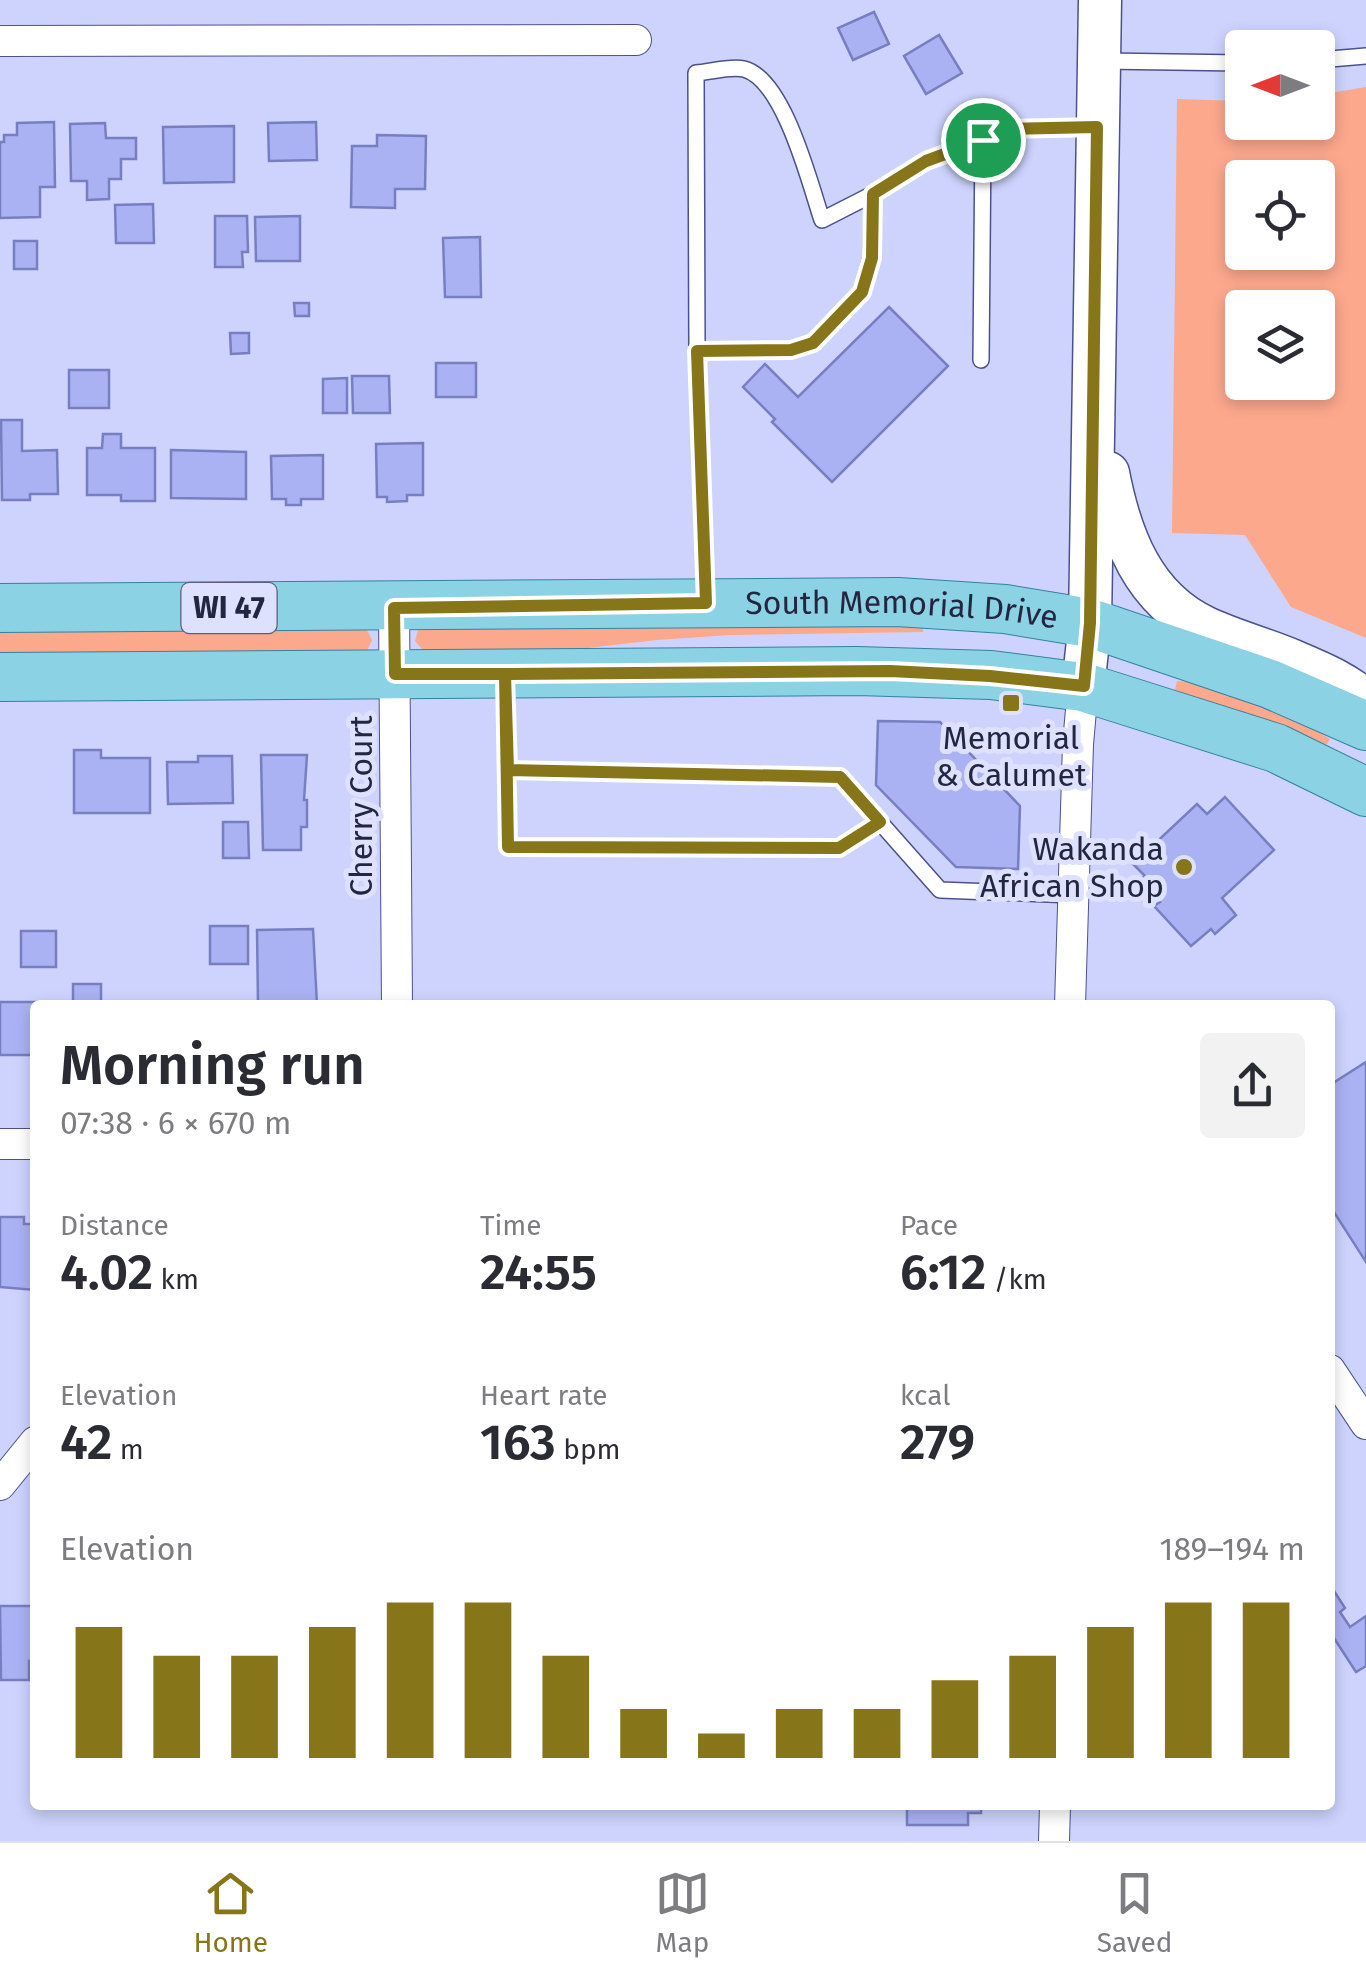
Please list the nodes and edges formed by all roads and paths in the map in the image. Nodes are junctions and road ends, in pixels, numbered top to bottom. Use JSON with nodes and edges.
{"nodes":[{"id":1,"x":1100,"y":0,"type":"edge"},
{"id":2,"x":636,"y":40,"type":"dead end"},
{"id":3,"x":0,"y":41,"type":"edge"},
{"id":4,"x":1366,"y":56,"type":"edge"},
{"id":5,"x":1335,"y":59,"type":"edge"},
{"id":6,"x":1100,"y":61,"type":"junction"},
{"id":7,"x":1225,"y":63,"type":"edge"},
{"id":8,"x":1097,"y":127,"type":"junction"},
{"id":9,"x":983,"y":140,"type":"junction"},
{"id":10,"x":873,"y":194,"type":"junction"},
{"id":11,"x":697,"y":351,"type":"junction"},
{"id":12,"x":982,"y":360,"type":"dead end"},
{"id":13,"x":1094,"y":392,"type":"junction"},
{"id":14,"x":706,"y":603,"type":"junction"},
{"id":15,"x":0,"y":608,"type":"edge"},
{"id":16,"x":394,"y":608,"type":"junction"},
{"id":17,"x":1090,"y":623,"type":"junction"},
{"id":18,"x":395,"y":674,"type":"junction"},
{"id":19,"x":505,"y":674,"type":"junction"},
{"id":20,"x":0,"y":677,"type":"edge"},
{"id":21,"x":1084,"y":686,"type":"junction"},
{"id":22,"x":1366,"y":702,"type":"edge"},
{"id":23,"x":1366,"y":726,"type":"edge"},
{"id":24,"x":508,"y":770,"type":"junction"},
{"id":25,"x":1366,"y":792,"type":"edge"},
{"id":26,"x":880,"y":822,"type":"junction"},
{"id":27,"x":1074,"y":894,"type":"junction"},
{"id":28,"x":397,"y":1000,"type":"edge"},
{"id":29,"x":1070,"y":1000,"type":"edge"},
{"id":30,"x":0,"y":1144,"type":"edge"},
{"id":31,"x":30,"y":1144,"type":"edge"},
{"id":32,"x":1335,"y":1378,"type":"edge"},
{"id":33,"x":1366,"y":1424,"type":"edge"},
{"id":34,"x":30,"y":1448,"type":"edge"},
{"id":35,"x":0,"y":1485,"type":"edge"},
{"id":36,"x":1055,"y":1810,"type":"edge"},
{"id":37,"x":1054,"y":1841,"type":"edge"}],
"edges":[{"from":1,"to":6,"type":"main road"},
{"from":2,"to":3,"type":"street"},
{"from":4,"to":5,"type":"lane"},
{"from":6,"to":7,"type":"lane"},
{"from":6,"to":8,"type":"main road"},
{"from":8,"to":9,"type":"lane"},
{"from":8,"to":13,"type":"main road"},
{"from":9,"to":10,"type":"lane"},
{"from":9,"to":12,"type":"lane"},
{"from":10,"to":11,"type":"lane"},
{"from":10,"to":11,"type":"lane"},
{"from":11,"to":14,"type":"lane"},
{"from":13,"to":17,"type":"main road"},
{"from":13,"to":22,"type":"main road"},
{"from":14,"to":16,"type":"main road","name":"South Memorial Drive","number":"WI 47"},
{"from":14,"to":17,"type":"main road","name":"South Memorial Drive"},
{"from":15,"to":16,"type":"main road","name":"South Memorial Drive","number":"WI 47"},
{"from":16,"to":18,"type":"street","name":"Cherry Court"},
{"from":17,"to":21,"type":"main road"},
{"from":17,"to":23,"type":"main road","name":"South Memorial Drive"},
{"from":18,"to":19,"type":"main road","name":"South Memorial Drive","number":"WI 47"},
{"from":18,"to":20,"type":"main road","name":"South Memorial Drive","number":"WI 47"},
{"from":18,"to":28,"type":"street","name":"Cherry Court"},
{"from":19,"to":21,"type":"main road","name":"South Memorial Drive","number":"WI 47"},
{"from":19,"to":24,"type":"lane"},
{"from":21,"to":25,"type":"main road","name":"South Memorial Drive","number":"WI 47"},
{"from":21,"to":27,"type":"street"},
{"from":24,"to":26,"type":"lane"},
{"from":24,"to":26,"type":"lane"},
{"from":26,"to":27,"type":"lane"},
{"from":27,"to":29,"type":"street"},
{"from":30,"to":31,"type":"street"},
{"from":32,"to":33,"type":"street"},
{"from":34,"to":35,"type":"street"},
{"from":36,"to":37,"type":"street"}]}
